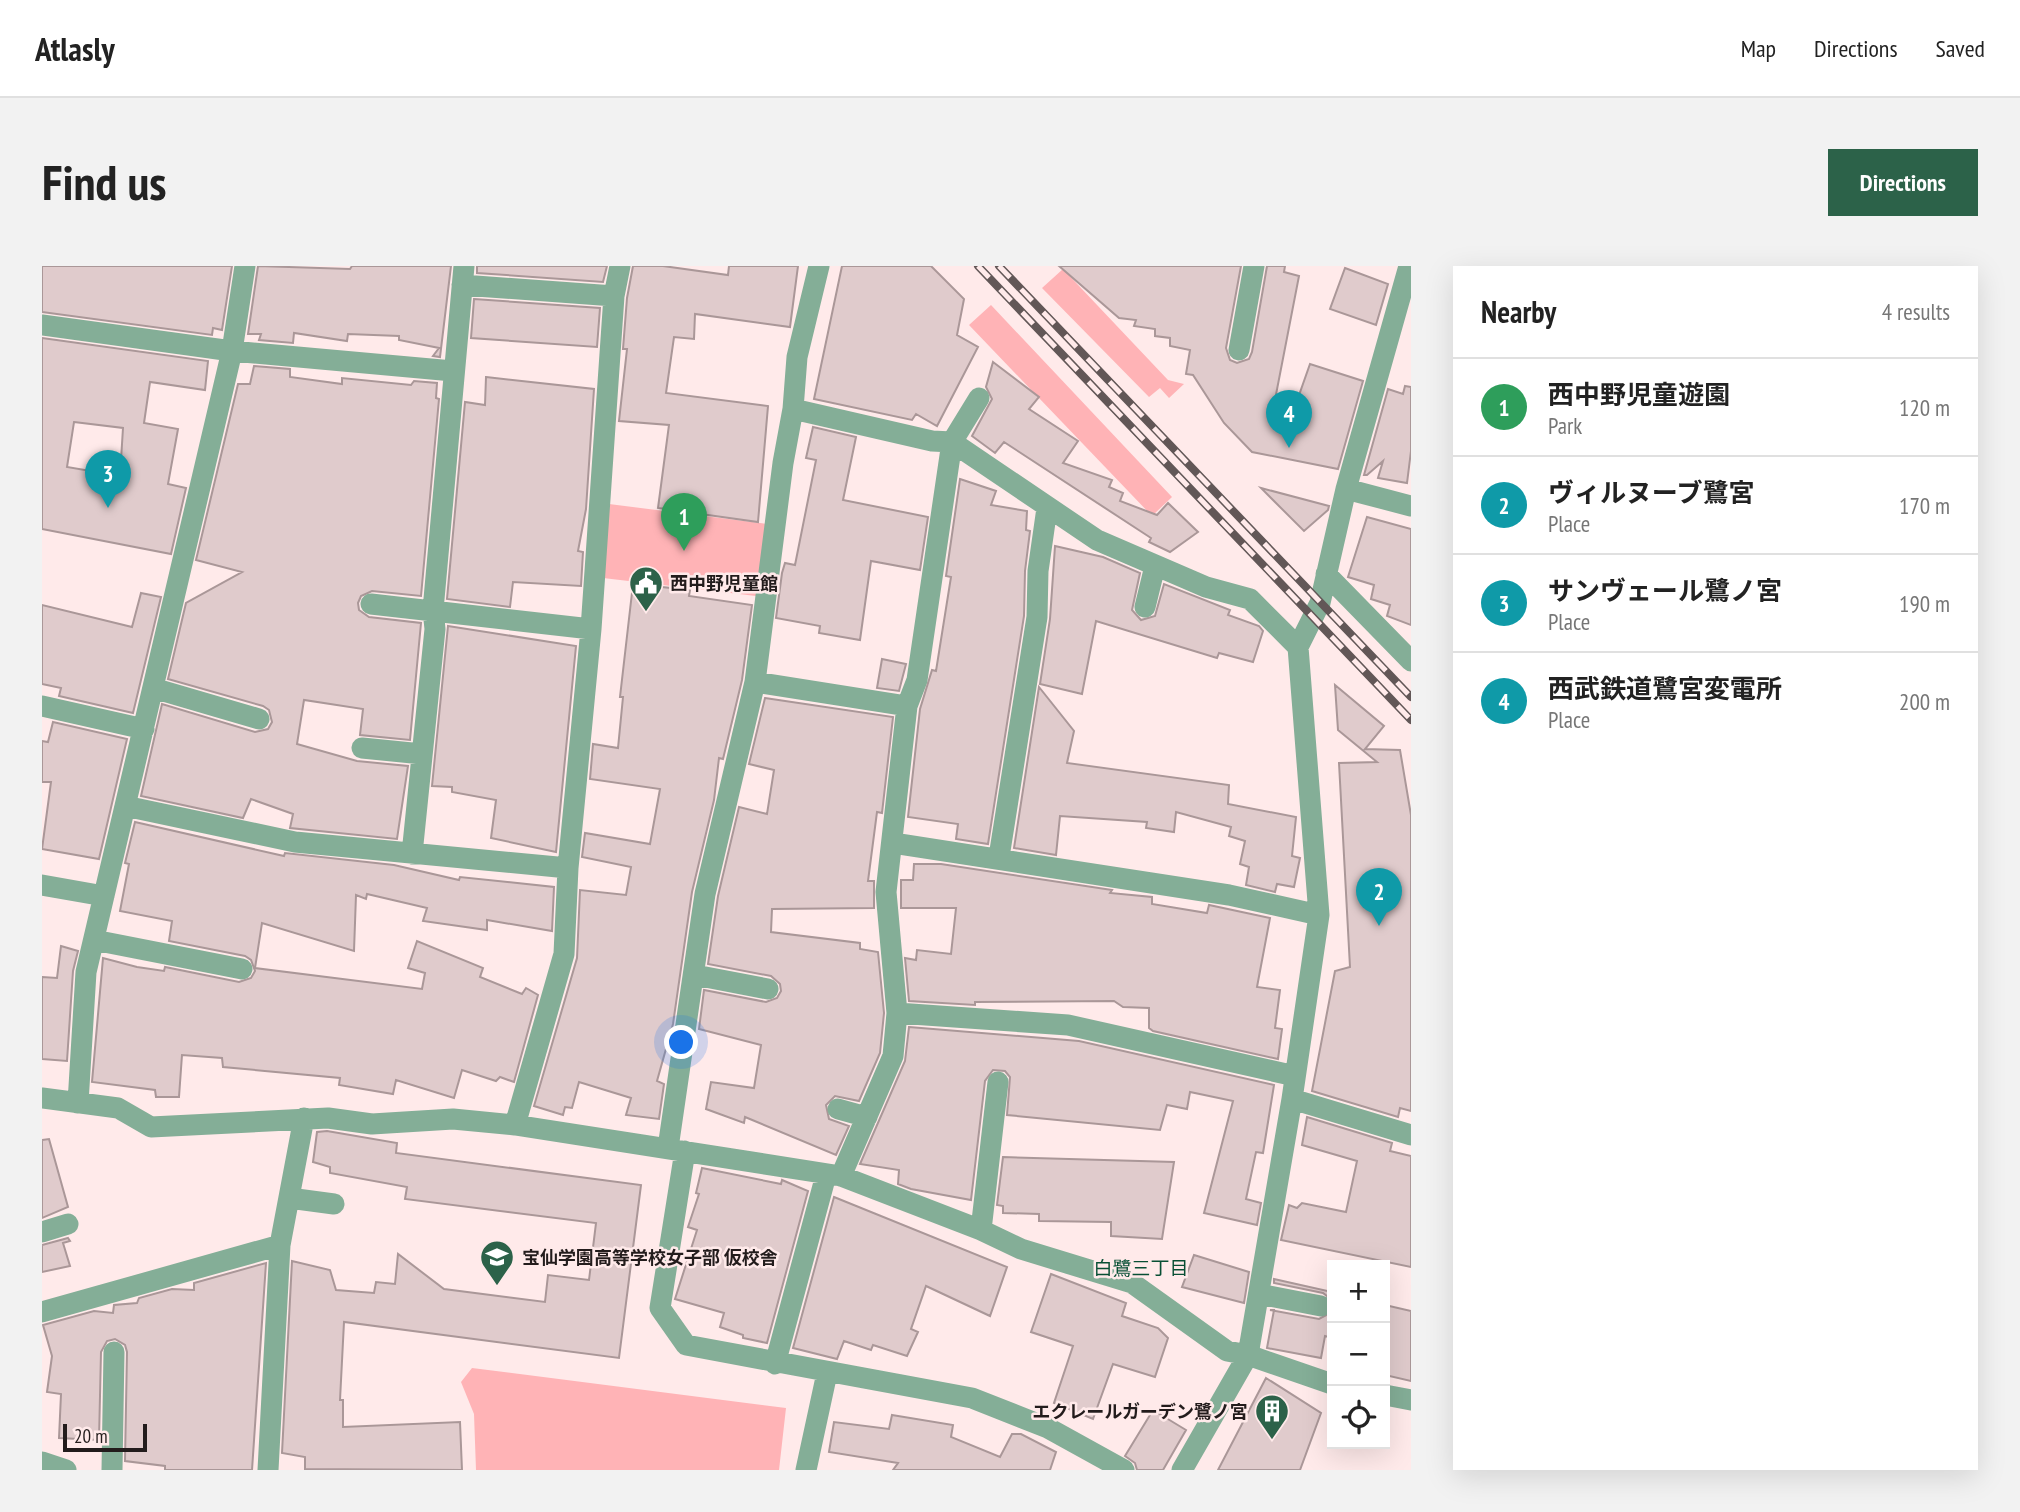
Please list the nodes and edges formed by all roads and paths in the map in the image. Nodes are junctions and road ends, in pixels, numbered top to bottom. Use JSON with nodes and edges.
{"nodes":[{"id":1,"x":245,"y":266,"type":"edge"},
{"id":2,"x":620,"y":266,"type":"edge"},
{"id":3,"x":818,"y":266,"type":"edge"},
{"id":4,"x":1254,"y":266,"type":"edge"},
{"id":5,"x":1409,"y":266,"type":"edge"},
{"id":6,"x":463,"y":275,"type":"edge"},
{"id":7,"x":614,"y":296,"type":"junction"},
{"id":8,"x":42,"y":325,"type":"edge"},
{"id":9,"x":1239,"y":350,"type":"dead end"},
{"id":10,"x":232,"y":351,"type":"junction"},
{"id":11,"x":453,"y":371,"type":"junction"},
{"id":12,"x":979,"y":398,"type":"dead end"},
{"id":13,"x":793,"y":409,"type":"junction"},
{"id":14,"x":952,"y":442,"type":"junction"},
{"id":15,"x":1346,"y":489,"type":"junction"},
{"id":16,"x":1411,"y":506,"type":"edge"},
{"id":17,"x":1047,"y":508,"type":"junction"},
{"id":18,"x":1155,"y":566,"type":"junction"},
{"id":19,"x":1326,"y":574,"type":"junction"},
{"id":20,"x":370,"y":604,"type":"dead end"},
{"id":21,"x":1145,"y":607,"type":"dead end"},
{"id":22,"x":433,"y":610,"type":"junction"},
{"id":23,"x":591,"y":629,"type":"junction"},
{"id":24,"x":1298,"y":647,"type":"junction"},
{"id":25,"x":1411,"y":661,"type":"edge"},
{"id":26,"x":755,"y":682,"type":"junction"},
{"id":27,"x":153,"y":688,"type":"junction"},
{"id":28,"x":42,"y":706,"type":"edge"},
{"id":29,"x":907,"y":706,"type":"junction"},
{"id":30,"x":258,"y":719,"type":"dead end"},
{"id":31,"x":144,"y":729,"type":"junction"},
{"id":32,"x":362,"y":748,"type":"dead end"},
{"id":33,"x":422,"y":754,"type":"junction"},
{"id":34,"x":125,"y":806,"type":"junction"},
{"id":35,"x":893,"y":843,"type":"junction"},
{"id":36,"x":412,"y":854,"type":"junction"},
{"id":37,"x":999,"y":857,"type":"junction"},
{"id":38,"x":568,"y":868,"type":"junction"},
{"id":39,"x":42,"y":886,"type":"edge"},
{"id":40,"x":104,"y":896,"type":"junction"},
{"id":41,"x":1319,"y":915,"type":"junction"},
{"id":42,"x":94,"y":940,"type":"junction"},
{"id":43,"x":242,"y":969,"type":"dead end"},
{"id":44,"x":695,"y":975,"type":"junction"},
{"id":45,"x":768,"y":989,"type":"dead end"},
{"id":46,"x":897,"y":1013,"type":"junction"},
{"id":47,"x":1295,"y":1076,"type":"junction"},
{"id":48,"x":998,"y":1082,"type":"dead end"},
{"id":49,"x":42,"y":1098,"type":"edge"},
{"id":50,"x":1292,"y":1099,"type":"junction"},
{"id":51,"x":78,"y":1103,"type":"junction"},
{"id":52,"x":838,"y":1108,"type":"dead end"},
{"id":53,"x":867,"y":1117,"type":"junction"},
{"id":54,"x":304,"y":1118,"type":"junction"},
{"id":55,"x":516,"y":1125,"type":"junction"},
{"id":56,"x":1411,"y":1135,"type":"edge"},
{"id":57,"x":676,"y":1149,"type":"junction"},
{"id":58,"x":833,"y":1175,"type":"junction"},
{"id":59,"x":289,"y":1198,"type":"junction"},
{"id":60,"x":334,"y":1204,"type":"dead end"},
{"id":61,"x":68,"y":1224,"type":"dead end"},
{"id":62,"x":981,"y":1230,"type":"junction"},
{"id":63,"x":42,"y":1232,"type":"edge"},
{"id":64,"x":280,"y":1245,"type":"junction"},
{"id":65,"x":1259,"y":1294,"type":"junction"},
{"id":66,"x":1321,"y":1306,"type":"dead end"},
{"id":67,"x":42,"y":1312,"type":"edge"},
{"id":68,"x":114,"y":1352,"type":"dead end"},
{"id":69,"x":1248,"y":1355,"type":"junction"},
{"id":70,"x":775,"y":1364,"type":"junction"},
{"id":71,"x":827,"y":1373,"type":"junction"},
{"id":72,"x":1327,"y":1382,"type":"edge"},
{"id":73,"x":1390,"y":1396,"type":"edge"},
{"id":74,"x":1411,"y":1400,"type":"edge"},
{"id":75,"x":42,"y":1462,"type":"edge"},
{"id":76,"x":66,"y":1470,"type":"edge"},
{"id":77,"x":112,"y":1470,"type":"edge"},
{"id":78,"x":268,"y":1470,"type":"edge"},
{"id":79,"x":806,"y":1470,"type":"edge"},
{"id":80,"x":1124,"y":1470,"type":"edge"},
{"id":81,"x":1182,"y":1470,"type":"edge"}],
"edges":[{"from":1,"to":10,"type":"street"},
{"from":2,"to":7,"type":"street"},
{"from":3,"to":13,"type":"street"},
{"from":4,"to":9,"type":"street"},
{"from":5,"to":15,"type":"street"},
{"from":6,"to":7,"type":"street"},
{"from":6,"to":11,"type":"street"},
{"from":7,"to":23,"type":"street"},
{"from":8,"to":10,"type":"street"},
{"from":10,"to":11,"type":"street"},
{"from":10,"to":27,"type":"street"},
{"from":11,"to":22,"type":"street"},
{"from":12,"to":14,"type":"street"},
{"from":13,"to":14,"type":"street"},
{"from":13,"to":26,"type":"street"},
{"from":14,"to":17,"type":"street"},
{"from":14,"to":29,"type":"street"},
{"from":15,"to":16,"type":"street"},
{"from":15,"to":19,"type":"street"},
{"from":17,"to":18,"type":"street"},
{"from":17,"to":37,"type":"street"},
{"from":18,"to":21,"type":"street"},
{"from":18,"to":24,"type":"street"},
{"from":19,"to":24,"type":"street"},
{"from":19,"to":25,"type":"street"},
{"from":20,"to":22,"type":"street"},
{"from":22,"to":23,"type":"street"},
{"from":22,"to":33,"type":"street"},
{"from":23,"to":38,"type":"street"},
{"from":24,"to":41,"type":"street"},
{"from":26,"to":29,"type":"street"},
{"from":26,"to":44,"type":"street"},
{"from":27,"to":30,"type":"street"},
{"from":27,"to":31,"type":"street"},
{"from":28,"to":31,"type":"street"},
{"from":29,"to":35,"type":"street"},
{"from":31,"to":34,"type":"street"},
{"from":32,"to":33,"type":"street"},
{"from":33,"to":36,"type":"street"},
{"from":34,"to":36,"type":"street"},
{"from":34,"to":40,"type":"street"},
{"from":35,"to":37,"type":"street"},
{"from":35,"to":46,"type":"street"},
{"from":36,"to":38,"type":"street"},
{"from":37,"to":41,"type":"street"},
{"from":38,"to":55,"type":"street"},
{"from":39,"to":40,"type":"street"},
{"from":40,"to":42,"type":"street"},
{"from":41,"to":47,"type":"street"},
{"from":42,"to":43,"type":"street"},
{"from":42,"to":51,"type":"street"},
{"from":44,"to":45,"type":"street"},
{"from":44,"to":57,"type":"street"},
{"from":46,"to":47,"type":"street"},
{"from":46,"to":53,"type":"street"},
{"from":47,"to":50,"type":"street"},
{"from":48,"to":62,"type":"street"},
{"from":49,"to":51,"type":"street"},
{"from":50,"to":56,"type":"street"},
{"from":50,"to":65,"type":"street"},
{"from":51,"to":54,"type":"street"},
{"from":52,"to":53,"type":"street"},
{"from":53,"to":58,"type":"street"},
{"from":54,"to":55,"type":"street"},
{"from":54,"to":59,"type":"street"},
{"from":55,"to":57,"type":"street"},
{"from":57,"to":58,"type":"street"},
{"from":57,"to":70,"type":"street"},
{"from":58,"to":62,"type":"street"},
{"from":58,"to":70,"type":"street"},
{"from":59,"to":60,"type":"street"},
{"from":59,"to":64,"type":"street"},
{"from":61,"to":63,"type":"street"},
{"from":62,"to":69,"type":"street"},
{"from":64,"to":67,"type":"street"},
{"from":64,"to":78,"type":"street"},
{"from":65,"to":66,"type":"street"},
{"from":65,"to":69,"type":"street"},
{"from":68,"to":77,"type":"street"},
{"from":69,"to":72,"type":"street"},
{"from":69,"to":81,"type":"street"},
{"from":70,"to":71,"type":"street"},
{"from":71,"to":79,"type":"street"},
{"from":71,"to":80,"type":"street"},
{"from":73,"to":74,"type":"street"},
{"from":75,"to":76,"type":"street"}]}
